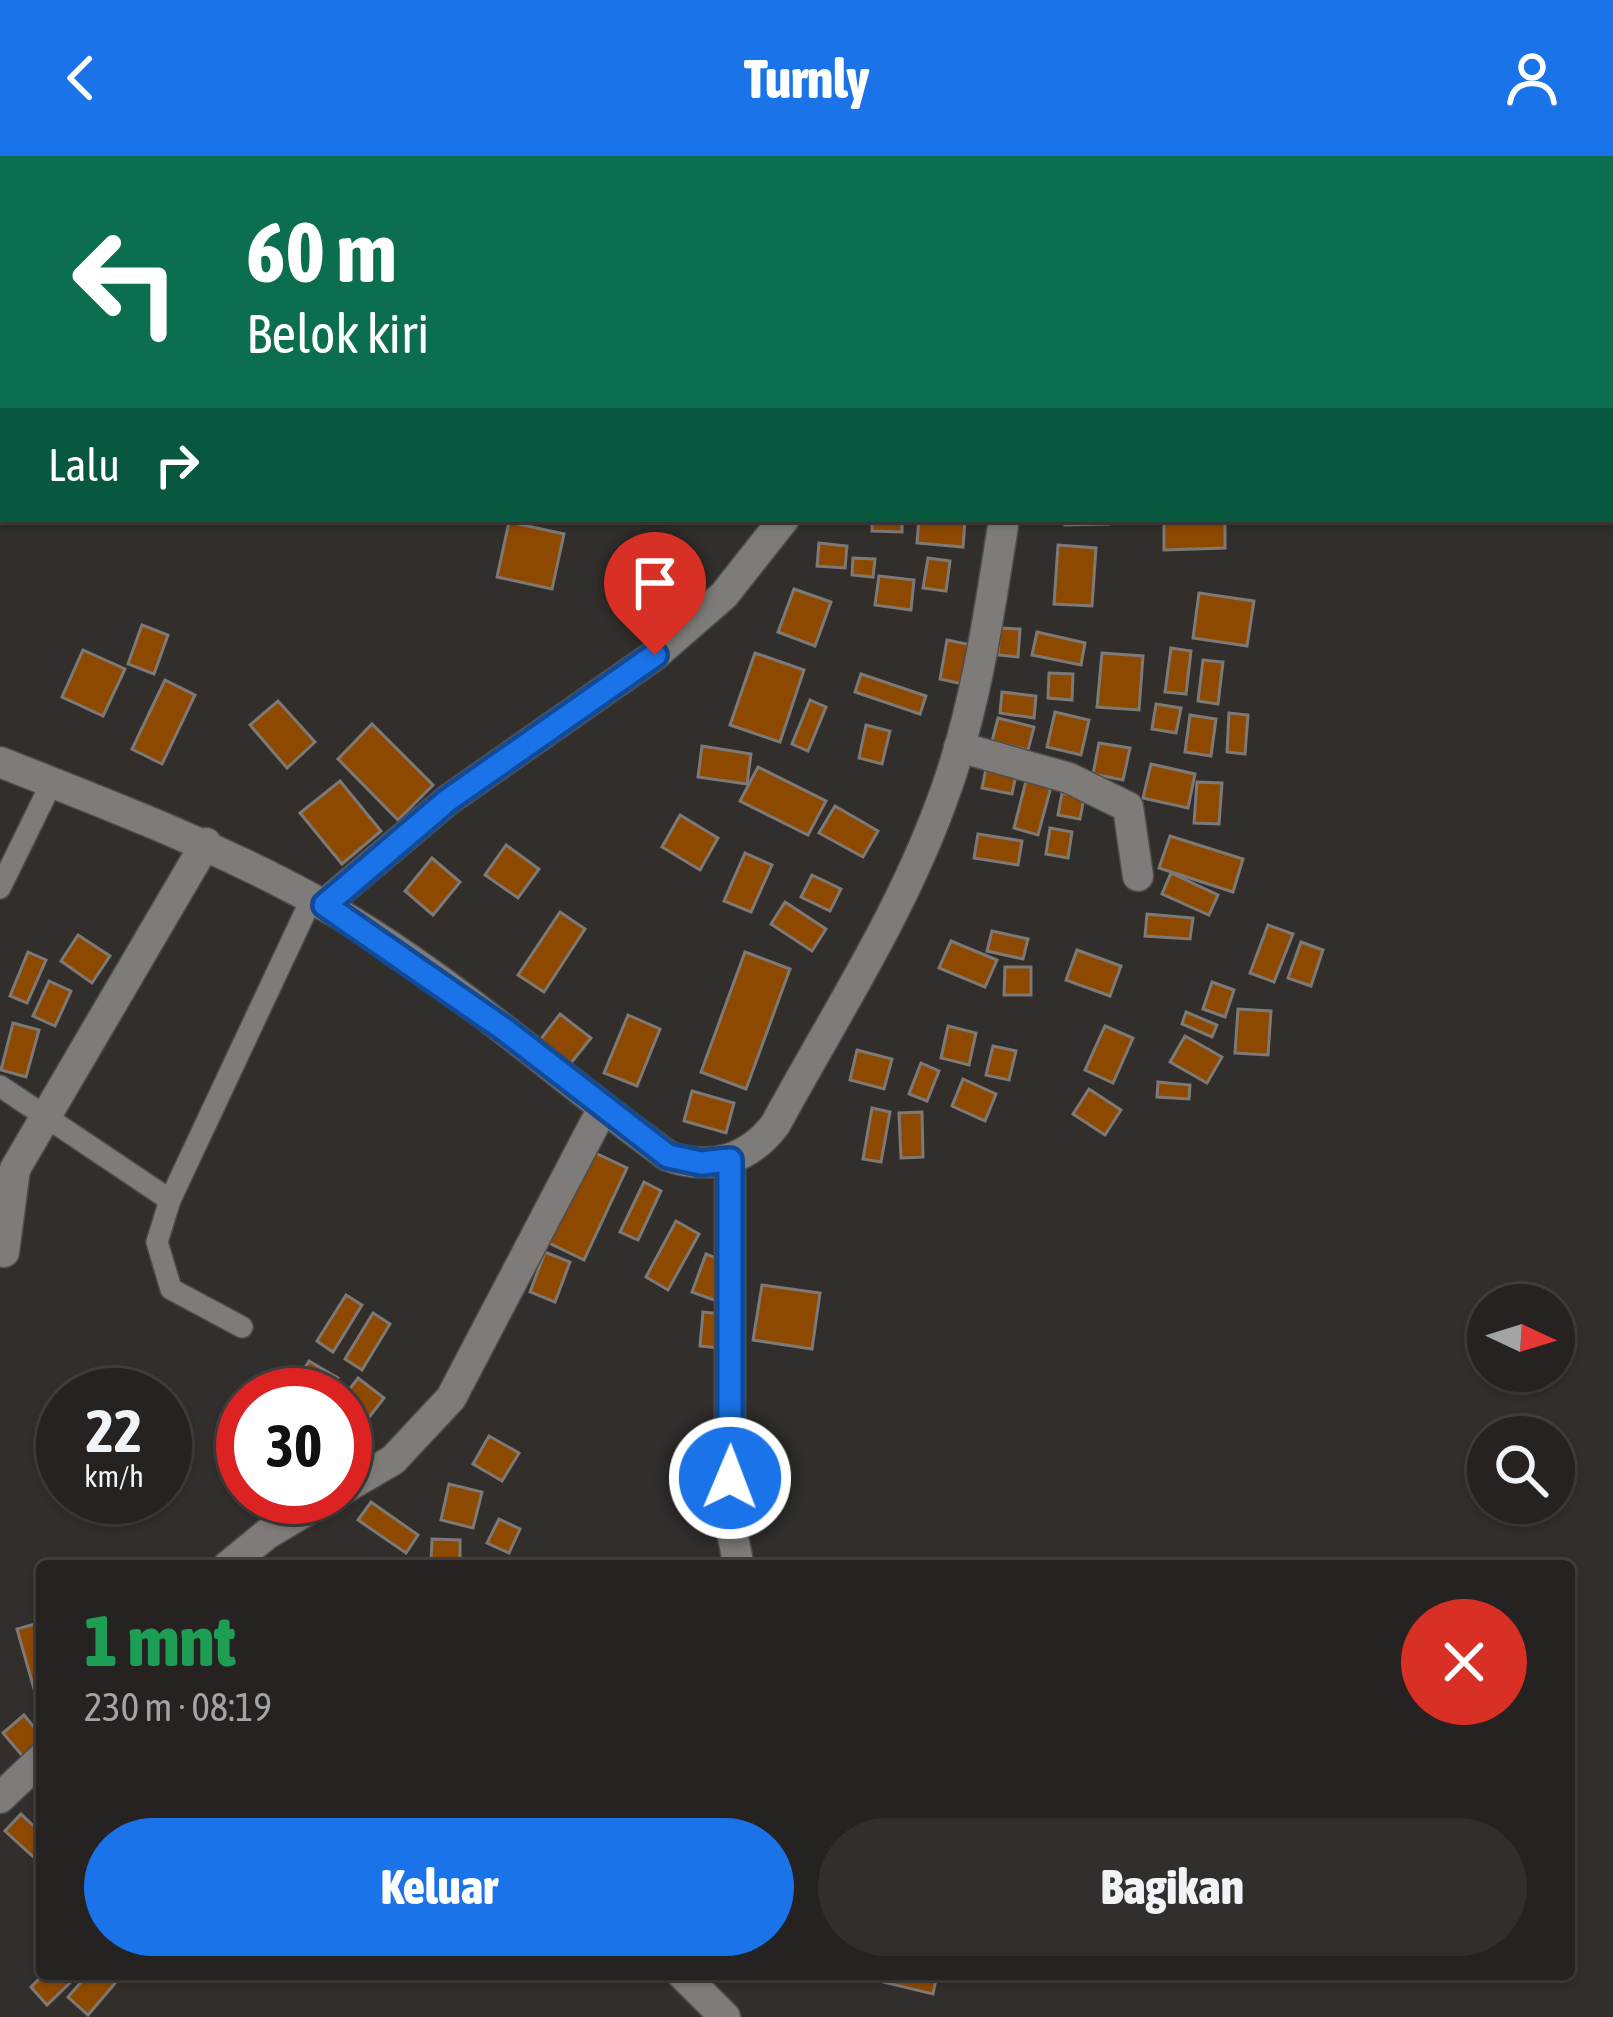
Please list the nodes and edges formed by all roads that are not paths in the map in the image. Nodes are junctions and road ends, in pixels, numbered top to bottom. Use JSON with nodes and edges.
{"nodes":[{"id":1,"x":782,"y":522,"type":"edge"},
{"id":2,"x":1004,"y":522,"type":"edge"},
{"id":3,"x":959,"y":747,"type":"junction"},
{"id":4,"x":0,"y":762,"type":"edge"},
{"id":5,"x":52,"y":782,"type":"junction"},
{"id":6,"x":206,"y":843,"type":"junction"},
{"id":7,"x":1138,"y":876,"type":"dead end"},
{"id":8,"x":0,"y":888,"type":"edge"},
{"id":9,"x":318,"y":903,"type":"junction"},
{"id":10,"x":0,"y":1086,"type":"edge"},
{"id":11,"x":603,"y":1108,"type":"junction"},
{"id":12,"x":44,"y":1119,"type":"junction"},
{"id":13,"x":730,"y":1160,"type":"junction"},
{"id":14,"x":170,"y":1200,"type":"junction"},
{"id":15,"x":4,"y":1252,"type":"dead end"},
{"id":16,"x":242,"y":1328,"type":"dead end"},
{"id":17,"x":372,"y":1472,"type":"edge"},
{"id":18,"x":284,"y":1524,"type":"edge"},
{"id":19,"x":236,"y":1560,"type":"edge"},
{"id":20,"x":739,"y":1560,"type":"edge"},
{"id":21,"x":36,"y":1763,"type":"edge"},
{"id":22,"x":0,"y":1798,"type":"edge"},
{"id":23,"x":687,"y":1980,"type":"edge"},
{"id":24,"x":725,"y":2017,"type":"edge"}],
"edges":[{"from":1,"to":9,"type":"street"},
{"from":2,"to":3,"type":"street"},
{"from":3,"to":7,"type":"street"},
{"from":3,"to":13,"type":"street"},
{"from":4,"to":5,"type":"street"},
{"from":5,"to":6,"type":"street"},
{"from":5,"to":8,"type":"lane"},
{"from":6,"to":9,"type":"street"},
{"from":6,"to":12,"type":"street"},
{"from":9,"to":11,"type":"street"},
{"from":9,"to":14,"type":"lane"},
{"from":10,"to":12,"type":"lane"},
{"from":11,"to":13,"type":"street"},
{"from":11,"to":17,"type":"street"},
{"from":12,"to":14,"type":"lane"},
{"from":12,"to":15,"type":"street"},
{"from":13,"to":20,"type":"street"},
{"from":14,"to":16,"type":"lane"},
{"from":18,"to":19,"type":"street"},
{"from":21,"to":22,"type":"street"},
{"from":23,"to":24,"type":"street"}]}
